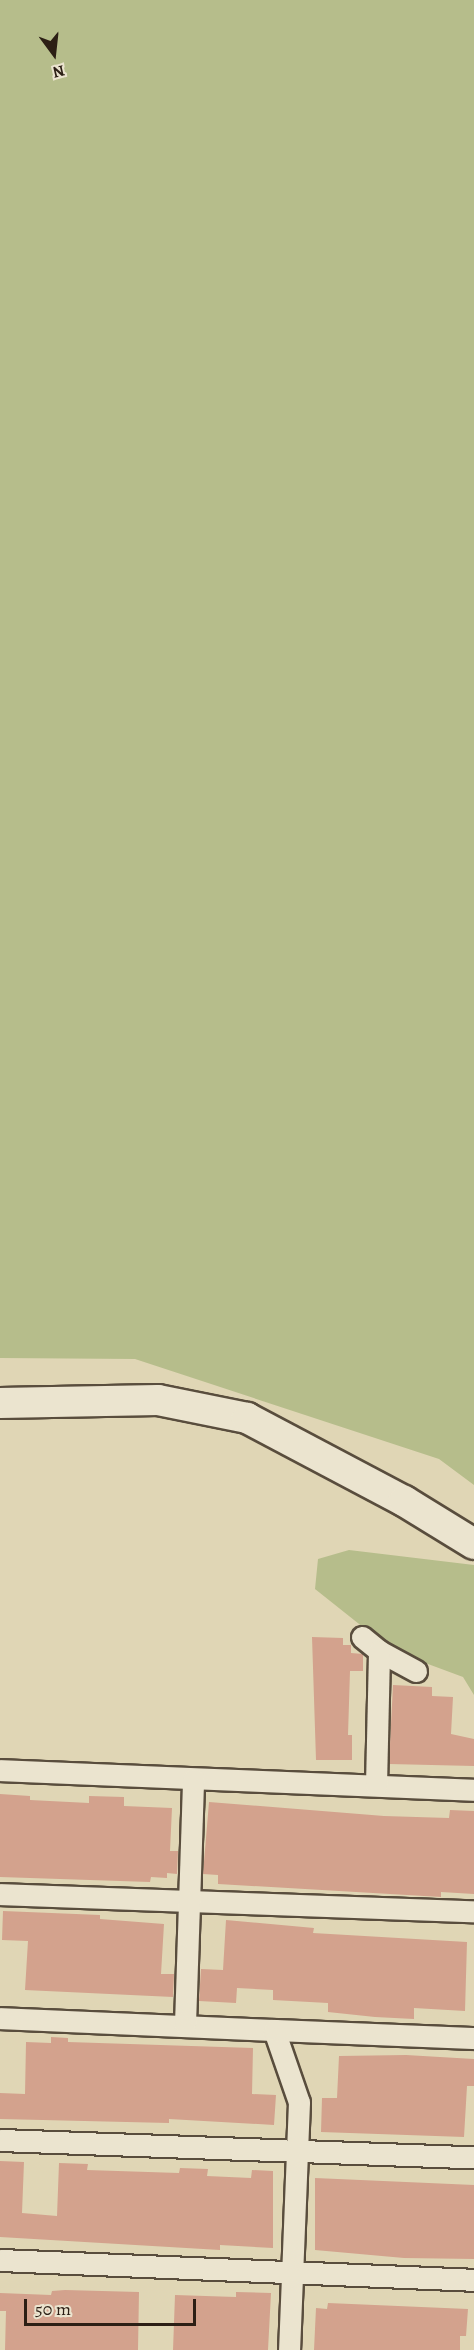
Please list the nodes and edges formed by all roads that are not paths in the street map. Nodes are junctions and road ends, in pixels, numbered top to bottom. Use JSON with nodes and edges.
{"nodes":[{"id":1,"x":0,"y":1403,"type":"edge"},
{"id":2,"x":474,"y":1544,"type":"edge"},
{"id":3,"x":362,"y":1637,"type":"dead end"},
{"id":4,"x":379,"y":1651,"type":"junction"},
{"id":5,"x":416,"y":1671,"type":"dead end"},
{"id":6,"x":0,"y":1770,"type":"edge"},
{"id":7,"x":193,"y":1779,"type":"junction"},
{"id":8,"x":376,"y":1785,"type":"junction"},
{"id":9,"x":474,"y":1790,"type":"edge"},
{"id":10,"x":0,"y":1894,"type":"edge"},
{"id":11,"x":187,"y":1901,"type":"junction"},
{"id":12,"x":474,"y":1911,"type":"edge"},
{"id":13,"x":0,"y":2018,"type":"edge"},
{"id":14,"x":185,"y":2024,"type":"junction"},
{"id":15,"x":274,"y":2030,"type":"junction"},
{"id":16,"x":474,"y":2038,"type":"edge"},
{"id":17,"x":0,"y":2140,"type":"edge"},
{"id":18,"x":296,"y":2150,"type":"junction"},
{"id":19,"x":474,"y":2157,"type":"edge"},
{"id":20,"x":0,"y":2260,"type":"edge"},
{"id":21,"x":293,"y":2271,"type":"junction"},
{"id":22,"x":474,"y":2280,"type":"edge"},
{"id":23,"x":289,"y":2350,"type":"edge"}],
"edges":[{"from":1,"to":2,"type":"street"},
{"from":3,"to":4,"type":"street"},
{"from":4,"to":5,"type":"street"},
{"from":4,"to":8,"type":"street"},
{"from":6,"to":7,"type":"street"},
{"from":7,"to":8,"type":"street"},
{"from":7,"to":11,"type":"street"},
{"from":8,"to":9,"type":"street"},
{"from":10,"to":11,"type":"street"},
{"from":11,"to":12,"type":"street"},
{"from":11,"to":14,"type":"street"},
{"from":13,"to":14,"type":"street"},
{"from":14,"to":15,"type":"street"},
{"from":15,"to":16,"type":"street"},
{"from":15,"to":18,"type":"street"},
{"from":17,"to":18,"type":"street"},
{"from":18,"to":19,"type":"street"},
{"from":18,"to":21,"type":"street"},
{"from":20,"to":21,"type":"street"},
{"from":21,"to":22,"type":"street"},
{"from":21,"to":23,"type":"street"}]}
